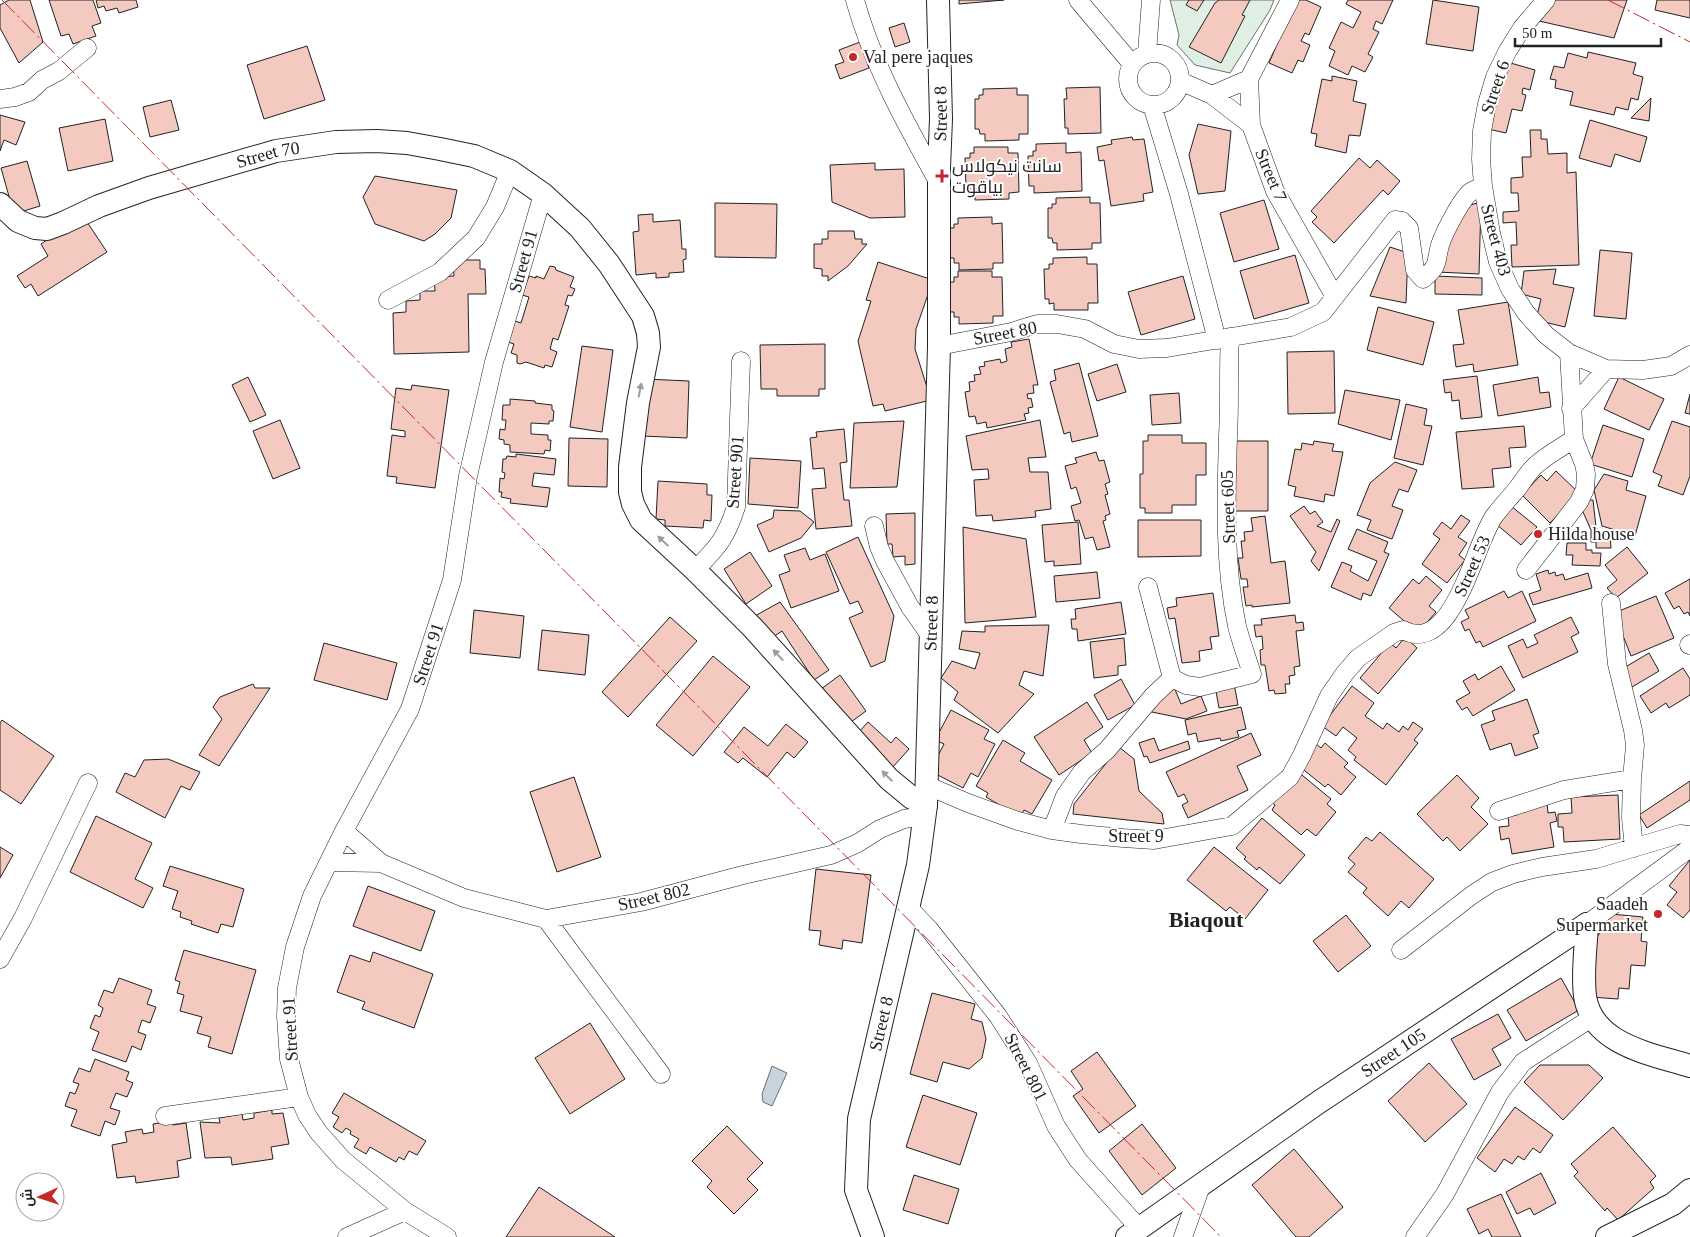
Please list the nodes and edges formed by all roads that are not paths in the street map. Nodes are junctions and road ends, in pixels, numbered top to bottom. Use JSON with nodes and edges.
{"nodes":[{"id":1,"x":856,"y":0,"type":"edge"},
{"id":2,"x":938,"y":0,"type":"edge"},
{"id":3,"x":1078,"y":0,"type":"edge"},
{"id":4,"x":1151,"y":0,"type":"edge"},
{"id":5,"x":1290,"y":0,"type":"edge"},
{"id":6,"x":1546,"y":0,"type":"edge"},
{"id":7,"x":87,"y":48,"type":"dead end"},
{"id":8,"x":1148,"y":53,"type":"junction"},
{"id":9,"x":1132,"y":64,"type":"junction"},
{"id":10,"x":1249,"y":79,"type":"junction"},
{"id":11,"x":1180,"y":81,"type":"junction"},
{"id":12,"x":1212,"y":95,"type":"junction"},
{"id":13,"x":0,"y":99,"type":"edge"},
{"id":14,"x":1152,"y":105,"type":"junction"},
{"id":15,"x":1251,"y":125,"type":"junction"},
{"id":16,"x":510,"y":172,"type":"junction"},
{"id":17,"x":940,"y":185,"type":"junction"},
{"id":18,"x":1483,"y":186,"type":"junction"},
{"id":19,"x":543,"y":194,"type":"junction"},
{"id":20,"x":0,"y":204,"type":"edge"},
{"id":21,"x":1335,"y":298,"type":"junction"},
{"id":22,"x":388,"y":300,"type":"dead end"},
{"id":23,"x":1223,"y":339,"type":"junction"},
{"id":24,"x":939,"y":346,"type":"junction"},
{"id":25,"x":1569,"y":353,"type":"junction"},
{"id":26,"x":1690,"y":355,"type":"edge"},
{"id":27,"x":741,"y":361,"type":"dead end"},
{"id":28,"x":1606,"y":369,"type":"junction"},
{"id":29,"x":1571,"y":409,"type":"junction"},
{"id":30,"x":1574,"y":439,"type":"junction"},
{"id":31,"x":874,"y":526,"type":"dead end"},
{"id":32,"x":695,"y":570,"type":"junction"},
{"id":33,"x":1526,"y":570,"type":"dead end"},
{"id":34,"x":1148,"y":587,"type":"dead end"},
{"id":35,"x":1611,"y":603,"type":"dead end"},
{"id":36,"x":932,"y":638,"type":"junction"},
{"id":37,"x":1172,"y":678,"type":"junction"},
{"id":38,"x":1310,"y":736,"type":"joint"},
{"id":39,"x":1632,"y":779,"type":"junction"},
{"id":40,"x":88,"y":782,"type":"dead end"},
{"id":41,"x":925,"y":802,"type":"junction"},
{"id":42,"x":1499,"y":811,"type":"dead end"},
{"id":43,"x":1052,"y":830,"type":"junction"},
{"id":44,"x":344,"y":831,"type":"junction"},
{"id":45,"x":1690,"y":835,"type":"edge"},
{"id":46,"x":1634,"y":848,"type":"junction"},
{"id":47,"x":1690,"y":848,"type":"edge"},
{"id":48,"x":329,"y":862,"type":"junction"},
{"id":49,"x":381,"y":863,"type":"junction"},
{"id":50,"x":909,"y":908,"type":"junction"},
{"id":51,"x":546,"y":918,"type":"junction"},
{"id":52,"x":1587,"y":924,"type":"junction"},
{"id":53,"x":1401,"y":950,"type":"dead end"},
{"id":54,"x":0,"y":959,"type":"edge"},
{"id":55,"x":1593,"y":1017,"type":"junction"},
{"id":56,"x":1690,"y":1066,"type":"edge"},
{"id":57,"x":661,"y":1074,"type":"dead end"},
{"id":58,"x":299,"y":1097,"type":"junction"},
{"id":59,"x":166,"y":1116,"type":"dead end"},
{"id":60,"x":1201,"y":1186,"type":"junction"},
{"id":61,"x":1690,"y":1190,"type":"edge"},
{"id":62,"x":404,"y":1211,"type":"junction"},
{"id":63,"x":1133,"y":1233,"type":"edge"},
{"id":64,"x":347,"y":1237,"type":"edge"},
{"id":65,"x":447,"y":1237,"type":"edge"},
{"id":66,"x":873,"y":1237,"type":"edge"},
{"id":67,"x":1183,"y":1237,"type":"edge"},
{"id":68,"x":1416,"y":1237,"type":"edge"},
{"id":69,"x":1607,"y":1237,"type":"edge"}],
"edges":[{"from":1,"to":17,"type":"street"},
{"from":2,"to":17,"type":"street","name":"Street 8"},
{"from":3,"to":9,"type":"street"},
{"from":4,"to":8,"type":"street"},
{"from":5,"to":10,"type":"street"},
{"from":6,"to":18,"type":"street","name":"Street 6"},
{"from":7,"to":13,"type":"street"},
{"from":8,"to":9,"type":"street"},
{"from":8,"to":11,"type":"street"},
{"from":9,"to":14,"type":"street"},
{"from":10,"to":12,"type":"street"},
{"from":10,"to":15,"type":"street"},
{"from":11,"to":12,"type":"street","name":"Street 7"},
{"from":11,"to":14,"type":"street"},
{"from":12,"to":15,"type":"street","name":"Street 7"},
{"from":14,"to":23,"type":"street","name":"Street 605"},
{"from":15,"to":21,"type":"street","name":"Street 7"},
{"from":16,"to":19,"type":"street","name":"Street 70"},
{"from":16,"to":20,"type":"street","name":"Street 70"},
{"from":16,"to":22,"type":"street"},
{"from":17,"to":24,"type":"street","name":"Street 8"},
{"from":18,"to":21,"type":"street","name":"Street 80"},
{"from":18,"to":25,"type":"street","name":"Street 403"},
{"from":32,"to":19,"type":"street","name":"Street 70","one_way":true},
{"from":19,"to":44,"type":"street","name":"Street 91"},
{"from":21,"to":23,"type":"street","name":"Street 80"},
{"from":23,"to":24,"type":"street","name":"Street 80"},
{"from":23,"to":37,"type":"street","name":"Street 605"},
{"from":24,"to":36,"type":"street","name":"Street 8"},
{"from":25,"to":28,"type":"street","name":"Street 403"},
{"from":25,"to":29,"type":"street"},
{"from":26,"to":28,"type":"street","name":"Street 403"},
{"from":27,"to":32,"type":"street","name":"Street 901"},
{"from":28,"to":29,"type":"street"},
{"from":29,"to":30,"type":"street"},
{"from":30,"to":33,"type":"street"},
{"from":30,"to":38,"type":"street","name":"Street 53"},
{"from":31,"to":36,"type":"street"},
{"from":41,"to":32,"type":"street","name":"Street 70","one_way":true},
{"from":34,"to":37,"type":"street"},
{"from":35,"to":39,"type":"street"},
{"from":36,"to":41,"type":"street","name":"Street 8"},
{"from":37,"to":43,"type":"street"},
{"from":38,"to":43,"type":"street","name":"Street 9"},
{"from":39,"to":42,"type":"street"},
{"from":39,"to":46,"type":"street"},
{"from":40,"to":54,"type":"street"},
{"from":41,"to":43,"type":"street","name":"Street 9"},
{"from":41,"to":50,"type":"street","name":"Street 8"},
{"from":41,"to":51,"type":"street","name":"Street 802"},
{"from":44,"to":48,"type":"street","name":"Street 91"},
{"from":44,"to":49,"type":"street","name":"Street 802"},
{"from":45,"to":46,"type":"street"},
{"from":46,"to":53,"type":"street"},
{"from":47,"to":52,"type":"street"},
{"from":48,"to":49,"type":"street","name":"Street 802"},
{"from":48,"to":58,"type":"street","name":"Street 91"},
{"from":49,"to":51,"type":"street","name":"Street 802"},
{"from":50,"to":63,"type":"street","name":"Street 801"},
{"from":50,"to":66,"type":"street","name":"Street 8"},
{"from":51,"to":57,"type":"street"},
{"from":52,"to":55,"type":"street"},
{"from":52,"to":60,"type":"street","name":"Street 105"},
{"from":55,"to":56,"type":"street"},
{"from":55,"to":68,"type":"street"},
{"from":58,"to":59,"type":"street"},
{"from":58,"to":62,"type":"street","name":"Street 91"},
{"from":60,"to":63,"type":"street"},
{"from":60,"to":67,"type":"street"},
{"from":61,"to":69,"type":"street"},
{"from":62,"to":64,"type":"street"},
{"from":62,"to":65,"type":"street","name":"Street 91"}]}
